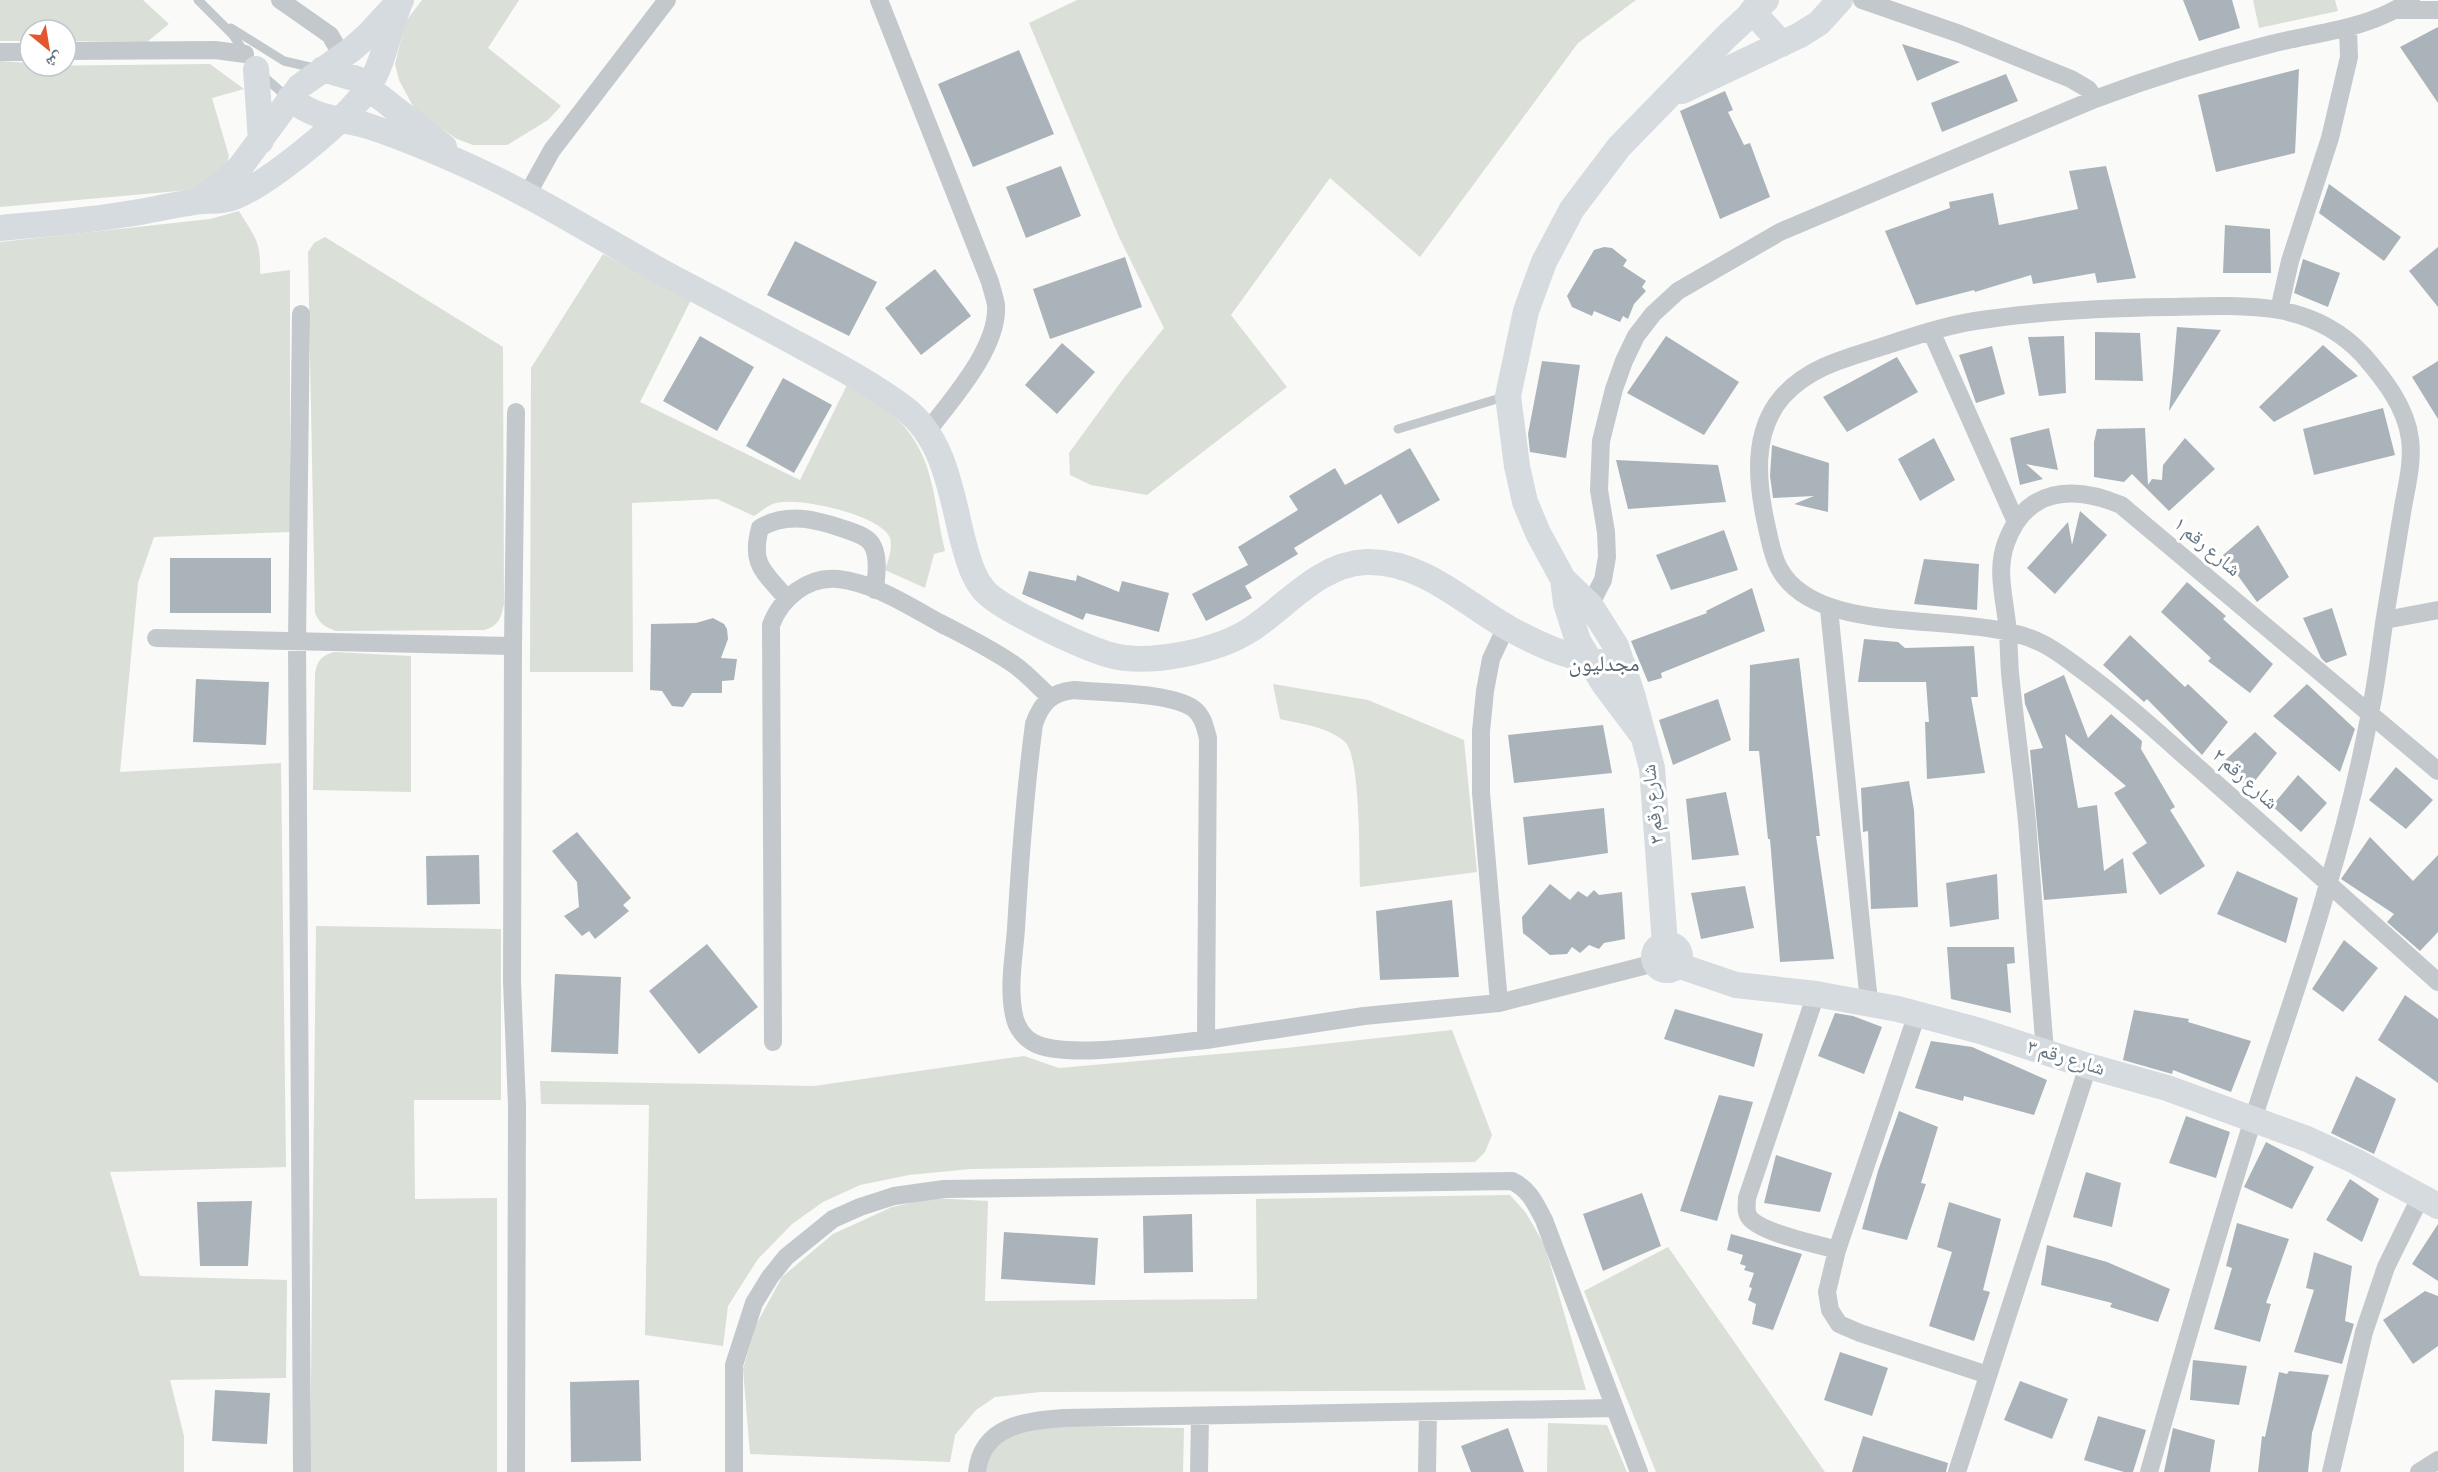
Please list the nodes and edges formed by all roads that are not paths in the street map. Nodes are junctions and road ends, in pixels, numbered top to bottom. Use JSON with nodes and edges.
{"nodes":[{"id":1,"x":198,"y":0,"type":"edge"},
{"id":2,"x":280,"y":0,"type":"edge"},
{"id":3,"x":400,"y":0,"type":"edge"},
{"id":4,"x":667,"y":0,"type":"edge"},
{"id":5,"x":879,"y":0,"type":"edge"},
{"id":6,"x":1840,"y":0,"type":"edge"},
{"id":7,"x":1862,"y":0,"type":"edge"},
{"id":8,"x":2404,"y":5,"type":"edge"},
{"id":9,"x":1759,"y":6,"type":"edge"},
{"id":10,"x":2438,"y":10,"type":"edge"},
{"id":11,"x":219,"y":20,"type":"junction"},
{"id":12,"x":2348,"y":28,"type":"junction"},
{"id":13,"x":1782,"y":44,"type":"junction"},
{"id":14,"x":78,"y":51,"type":"edge"},
{"id":15,"x":0,"y":52,"type":"edge"},
{"id":16,"x":18,"y":52,"type":"edge"},
{"id":17,"x":251,"y":61,"type":"junction"},
{"id":18,"x":329,"y":65,"type":"junction"},
{"id":19,"x":369,"y":87,"type":"junction"},
{"id":20,"x":290,"y":98,"type":"junction"},
{"id":21,"x":1668,"y":98,"type":"junction"},
{"id":22,"x":2095,"y":99,"type":"junction"},
{"id":23,"x":339,"y":120,"type":"junction"},
{"id":24,"x":261,"y":141,"type":"junction"},
{"id":25,"x":467,"y":166,"type":"junction"},
{"id":26,"x":527,"y":195,"type":"junction"},
{"id":27,"x":195,"y":201,"type":"junction"},
{"id":28,"x":0,"y":228,"type":"edge"},
{"id":29,"x":2279,"y":310,"type":"junction"},
{"id":30,"x":301,"y":314,"type":"dead end"},
{"id":31,"x":1931,"y":331,"type":"junction"},
{"id":32,"x":1508,"y":396,"type":"junction"},
{"id":33,"x":516,"y":412,"type":"dead end"},
{"id":34,"x":1398,"y":429,"type":"dead end"},
{"id":35,"x":927,"y":432,"type":"junction"},
{"id":36,"x":2016,"y":522,"type":"junction"},
{"id":37,"x":1563,"y":579,"type":"junction"},
{"id":38,"x":875,"y":590,"type":"junction"},
{"id":39,"x":786,"y":598,"type":"junction"},
{"id":40,"x":1590,"y":605,"type":"junction"},
{"id":41,"x":1829,"y":609,"type":"junction"},
{"id":42,"x":2438,"y":610,"type":"edge"},
{"id":43,"x":2385,"y":620,"type":"junction"},
{"id":44,"x":1506,"y":627,"type":"junction"},
{"id":45,"x":2008,"y":630,"type":"junction"},
{"id":46,"x":156,"y":638,"type":"dead end"},
{"id":47,"x":297,"y":642,"type":"junction"},
{"id":48,"x":513,"y":646,"type":"junction"},
{"id":49,"x":1591,"y":663,"type":"junction"},
{"id":50,"x":1623,"y":665,"type":"junction"},
{"id":51,"x":1050,"y":697,"type":"junction"},
{"id":52,"x":2370,"y":713,"type":"junction"},
{"id":53,"x":1642,"y":736,"type":"junction"},
{"id":54,"x":2438,"y":771,"type":"edge"},
{"id":55,"x":2329,"y":884,"type":"junction"},
{"id":56,"x":1666,"y":957,"type":"junction"},
{"id":57,"x":2438,"y":982,"type":"edge"},
{"id":58,"x":1816,"y":994,"type":"junction"},
{"id":59,"x":1499,"y":1002,"type":"junction"},
{"id":60,"x":1869,"y":1002,"type":"junction"},
{"id":61,"x":1917,"y":1014,"type":"junction"},
{"id":62,"x":1206,"y":1040,"type":"junction"},
{"id":63,"x":774,"y":1042,"type":"dead end"},
{"id":64,"x":2046,"y":1052,"type":"junction"},
{"id":65,"x":2088,"y":1066,"type":"junction"},
{"id":66,"x":2253,"y":1119,"type":"junction"},
{"id":67,"x":2429,"y":1201,"type":"edge"},
{"id":68,"x":1837,"y":1250,"type":"junction"},
{"id":69,"x":1988,"y":1375,"type":"junction"},
{"id":70,"x":1614,"y":1408,"type":"junction"},
{"id":71,"x":1428,"y":1412,"type":"junction"},
{"id":72,"x":1200,"y":1417,"type":"junction"},
{"id":73,"x":2438,"y":1460,"type":"edge"},
{"id":74,"x":302,"y":1472,"type":"edge"},
{"id":75,"x":516,"y":1472,"type":"edge"},
{"id":76,"x":734,"y":1472,"type":"edge"},
{"id":77,"x":976,"y":1472,"type":"edge"},
{"id":78,"x":1199,"y":1472,"type":"edge"},
{"id":79,"x":1427,"y":1472,"type":"edge"},
{"id":80,"x":1640,"y":1472,"type":"edge"},
{"id":81,"x":1957,"y":1472,"type":"edge"},
{"id":82,"x":2149,"y":1472,"type":"edge"},
{"id":83,"x":2331,"y":1472,"type":"edge"},
{"id":84,"x":2419,"y":1472,"type":"edge"}],
"edges":[{"from":1,"to":11,"type":"lane"},
{"from":2,"to":18,"type":"street"},
{"from":3,"to":18,"type":"street"},
{"from":3,"to":19,"type":"street"},
{"from":4,"to":26,"type":"street"},
{"from":5,"to":35,"type":"street"},
{"from":6,"to":13,"type":"street"},
{"from":7,"to":22,"type":"street"},
{"from":8,"to":10,"type":"street"},
{"from":8,"to":12,"type":"street"},
{"from":9,"to":13,"type":"street"},
{"from":9,"to":21,"type":"street"},
{"from":11,"to":17,"type":"lane"},
{"from":11,"to":18,"type":"lane"},
{"from":12,"to":22,"type":"street"},
{"from":12,"to":29,"type":"street"},
{"from":13,"to":21,"type":"street"},
{"from":14,"to":17,"type":"street"},
{"from":15,"to":16,"type":"street"},
{"from":17,"to":20,"type":"lane"},
{"from":17,"to":24,"type":"street"},
{"from":18,"to":19,"type":"street"},
{"from":18,"to":20,"type":"street"},
{"from":19,"to":23,"type":"street"},
{"from":19,"to":25,"type":"street"},
{"from":20,"to":23,"type":"street"},
{"from":20,"to":24,"type":"street"},
{"from":21,"to":32,"type":"street"},
{"from":22,"to":40,"type":"street"},
{"from":23,"to":25,"type":"street"},
{"from":23,"to":27,"type":"street"},
{"from":24,"to":27,"type":"street"},
{"from":25,"to":26,"type":"street"},
{"from":26,"to":35,"type":"street"},
{"from":27,"to":28,"type":"street"},
{"from":29,"to":31,"type":"street"},
{"from":29,"to":43,"type":"street"},
{"from":30,"to":47,"type":"street"},
{"from":31,"to":36,"type":"street"},
{"from":31,"to":41,"type":"street"},
{"from":32,"to":34,"type":"lane"},
{"from":32,"to":37,"type":"street"},
{"from":33,"to":48,"type":"street"},
{"from":35,"to":44,"type":"street"},
{"from":36,"to":45,"type":"street","name":"شارع رقم ١"},
{"from":36,"to":52,"type":"street","name":"شارع رقم ١"},
{"from":37,"to":40,"type":"street","name":"شارع رقم ٣"},
{"from":37,"to":49,"type":"street"},
{"from":38,"to":39,"type":"street"},
{"from":38,"to":39,"type":"street"},
{"from":38,"to":51,"type":"street"},
{"from":39,"to":63,"type":"street"},
{"from":40,"to":50,"type":"street","name":"شارع رقم ٣"},
{"from":41,"to":45,"type":"street","name":"شارع رقم ٢"},
{"from":41,"to":60,"type":"street"},
{"from":42,"to":43,"type":"street"},
{"from":43,"to":52,"type":"street"},
{"from":44,"to":49,"type":"street"},
{"from":44,"to":59,"type":"street"},
{"from":45,"to":55,"type":"street","name":"شارع رقم ٢"},
{"from":45,"to":64,"type":"street","name":"شارع رقم ١"},
{"from":46,"to":47,"type":"street"},
{"from":47,"to":48,"type":"street"},
{"from":47,"to":74,"type":"street"},
{"from":48,"to":75,"type":"street"},
{"from":49,"to":50,"type":"street"},
{"from":49,"to":53,"type":"street"},
{"from":50,"to":53,"type":"street","name":"شارع رقم ٣"},
{"from":51,"to":62,"type":"street"},
{"from":51,"to":62,"type":"street"},
{"from":52,"to":54,"type":"street","name":"شارع رقم ١"},
{"from":52,"to":55,"type":"street"},
{"from":53,"to":56,"type":"street","name":"شارع رقم ٣"},
{"from":55,"to":57,"type":"street","name":"شارع رقم ٢"},
{"from":55,"to":66,"type":"street"},
{"from":56,"to":58,"type":"street","name":"شارع رقم ٣"},
{"from":56,"to":59,"type":"street"},
{"from":58,"to":60,"type":"street","name":"شارع رقم ٣"},
{"from":58,"to":68,"type":"street"},
{"from":59,"to":62,"type":"street"},
{"from":60,"to":61,"type":"street","name":"شارع رقم ٣"},
{"from":61,"to":64,"type":"street","name":"شارع رقم ٣"},
{"from":61,"to":68,"type":"street"},
{"from":64,"to":65,"type":"street","name":"شارع رقم ٣"},
{"from":65,"to":66,"type":"street","name":"شارع رقم ٣"},
{"from":65,"to":69,"type":"street"},
{"from":66,"to":67,"type":"street","name":"شارع رقم ٣"},
{"from":66,"to":82,"type":"street"},
{"from":67,"to":83,"type":"street"},
{"from":68,"to":69,"type":"street"},
{"from":69,"to":81,"type":"street"},
{"from":70,"to":71,"type":"street"},
{"from":70,"to":76,"type":"street"},
{"from":70,"to":80,"type":"street"},
{"from":71,"to":72,"type":"street"},
{"from":71,"to":79,"type":"street"},
{"from":72,"to":77,"type":"street"},
{"from":72,"to":78,"type":"street"},
{"from":73,"to":84,"type":"street"}]}
